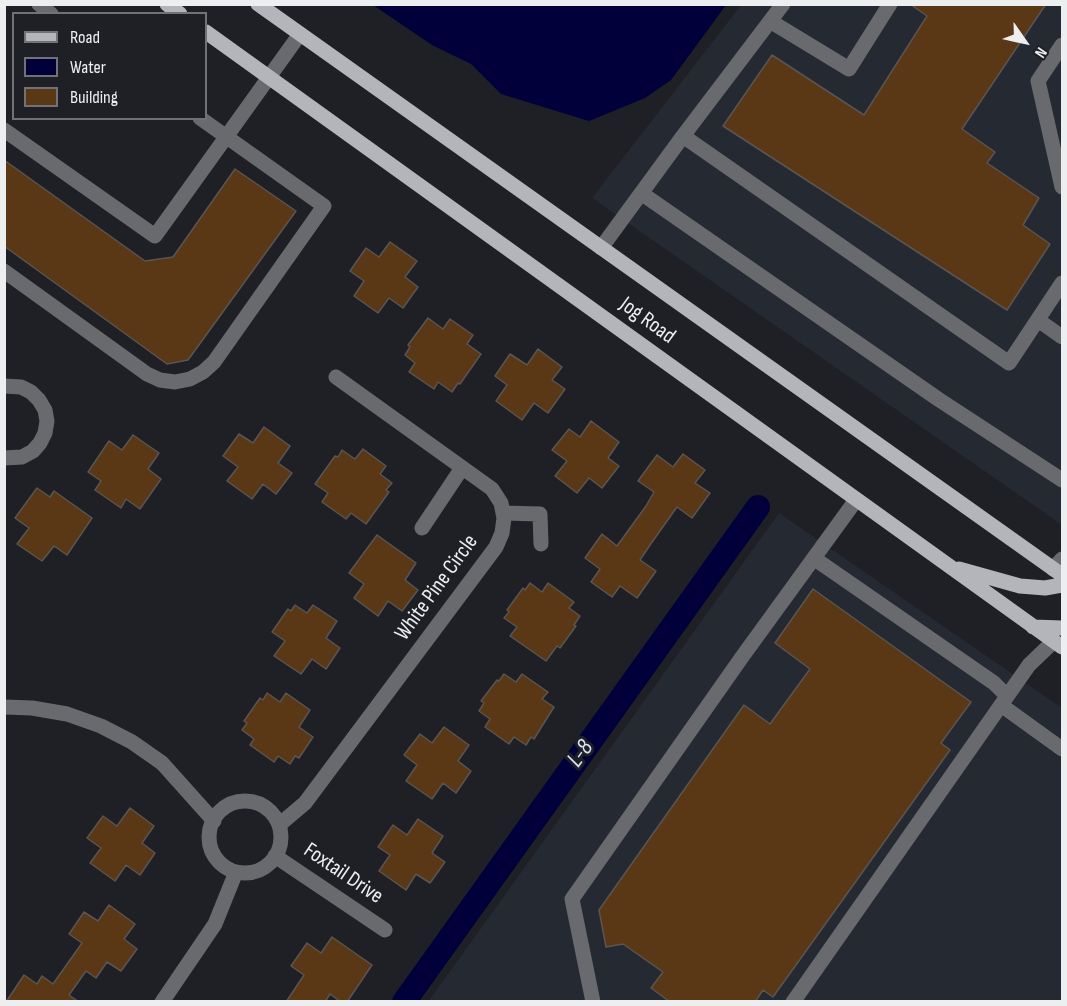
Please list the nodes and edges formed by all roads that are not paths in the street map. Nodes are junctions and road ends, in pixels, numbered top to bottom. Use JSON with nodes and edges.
{"nodes":[{"id":1,"x":258,"y":4,"type":"edge"},
{"id":2,"x":783,"y":4,"type":"edge"},
{"id":3,"x":890,"y":4,"type":"edge"},
{"id":4,"x":770,"y":21,"type":"junction"},
{"id":5,"x":207,"y":33,"type":"edge"},
{"id":6,"x":300,"y":34,"type":"junction"},
{"id":7,"x":1062,"y":45,"type":"edge"},
{"id":8,"x":270,"y":78,"type":"junction"},
{"id":9,"x":203,"y":120,"type":"edge"},
{"id":10,"x":4,"y":130,"type":"edge"},
{"id":11,"x":682,"y":136,"type":"junction"},
{"id":12,"x":227,"y":137,"type":"junction"},
{"id":13,"x":1062,"y":187,"type":"edge"},
{"id":14,"x":641,"y":193,"type":"junction"},
{"id":15,"x":601,"y":248,"type":"junction"},
{"id":16,"x":4,"y":271,"type":"edge"},
{"id":17,"x":1062,"y":283,"type":"edge"},
{"id":18,"x":1038,"y":320,"type":"junction"},
{"id":19,"x":1062,"y":337,"type":"edge"},
{"id":20,"x":336,"y":377,"type":"dead end"},
{"id":21,"x":4,"y":386,"type":"edge"},
{"id":22,"x":4,"y":458,"type":"edge"},
{"id":23,"x":462,"y":468,"type":"junction"},
{"id":24,"x":1062,"y":480,"type":"edge"},
{"id":25,"x":856,"y":500,"type":"junction"},
{"id":26,"x":503,"y":513,"type":"junction"},
{"id":27,"x":422,"y":528,"type":"dead end"},
{"id":28,"x":541,"y":544,"type":"dead end"},
{"id":29,"x":815,"y":559,"type":"junction"},
{"id":30,"x":950,"y":567,"type":"junction"},
{"id":31,"x":1059,"y":568,"type":"edge"},
{"id":32,"x":1062,"y":585,"type":"edge"},
{"id":33,"x":1060,"y":639,"type":"edge"},
{"id":34,"x":1004,"y":700,"type":"junction"},
{"id":35,"x":4,"y":707,"type":"edge"},
{"id":36,"x":1062,"y":749,"type":"edge"},
{"id":37,"x":214,"y":821,"type":"junction"},
{"id":38,"x":279,"y":825,"type":"junction"},
{"id":39,"x":275,"y":856,"type":"junction"},
{"id":40,"x":236,"y":872,"type":"junction"},
{"id":41,"x":385,"y":930,"type":"dead end"},
{"id":42,"x":162,"y":1002,"type":"edge"},
{"id":43,"x":592,"y":1002,"type":"edge"},
{"id":44,"x":793,"y":1002,"type":"edge"}],
"edges":[{"from":1,"to":6,"type":"main road","name":"Jog Road"},
{"from":2,"to":4,"type":"lane"},
{"from":3,"to":4,"type":"lane"},
{"from":4,"to":11,"type":"lane"},
{"from":5,"to":8,"type":"main road","name":"Jog Road"},
{"from":6,"to":8,"type":"lane"},
{"from":6,"to":15,"type":"main road","name":"Jog Road"},
{"from":7,"to":13,"type":"lane"},
{"from":8,"to":12,"type":"lane"},
{"from":8,"to":25,"type":"main road","name":"Jog Road"},
{"from":9,"to":12,"type":"lane"},
{"from":10,"to":12,"type":"lane"},
{"from":11,"to":14,"type":"lane"},
{"from":11,"to":18,"type":"lane"},
{"from":12,"to":16,"type":"lane"},
{"from":14,"to":15,"type":"lane"},
{"from":14,"to":24,"type":"lane"},
{"from":15,"to":31,"type":"main road","name":"Jog Road"},
{"from":17,"to":18,"type":"lane"},
{"from":18,"to":19,"type":"lane"},
{"from":20,"to":23,"type":"lane"},
{"from":21,"to":22,"type":"lane"},
{"from":23,"to":26,"type":"lane"},
{"from":23,"to":27,"type":"lane"},
{"from":25,"to":29,"type":"lane"},
{"from":25,"to":30,"type":"main road","name":"Jog Road"},
{"from":26,"to":28,"type":"lane"},
{"from":26,"to":38,"type":"lane","name":"White Pine Circle"},
{"from":29,"to":34,"type":"lane"},
{"from":29,"to":43,"type":"lane"},
{"from":30,"to":32,"type":"main road"},
{"from":30,"to":33,"type":"main road","name":"Jog Road"},
{"from":33,"to":34,"type":"lane"},
{"from":34,"to":36,"type":"lane"},
{"from":34,"to":44,"type":"lane"},
{"from":35,"to":37,"type":"lane"},
{"from":37,"to":38,"type":"lane"},
{"from":37,"to":40,"type":"lane"},
{"from":38,"to":39,"type":"lane"},
{"from":39,"to":40,"type":"lane"},
{"from":39,"to":41,"type":"lane","name":"Foxtail Drive"},
{"from":40,"to":42,"type":"lane"}]}
